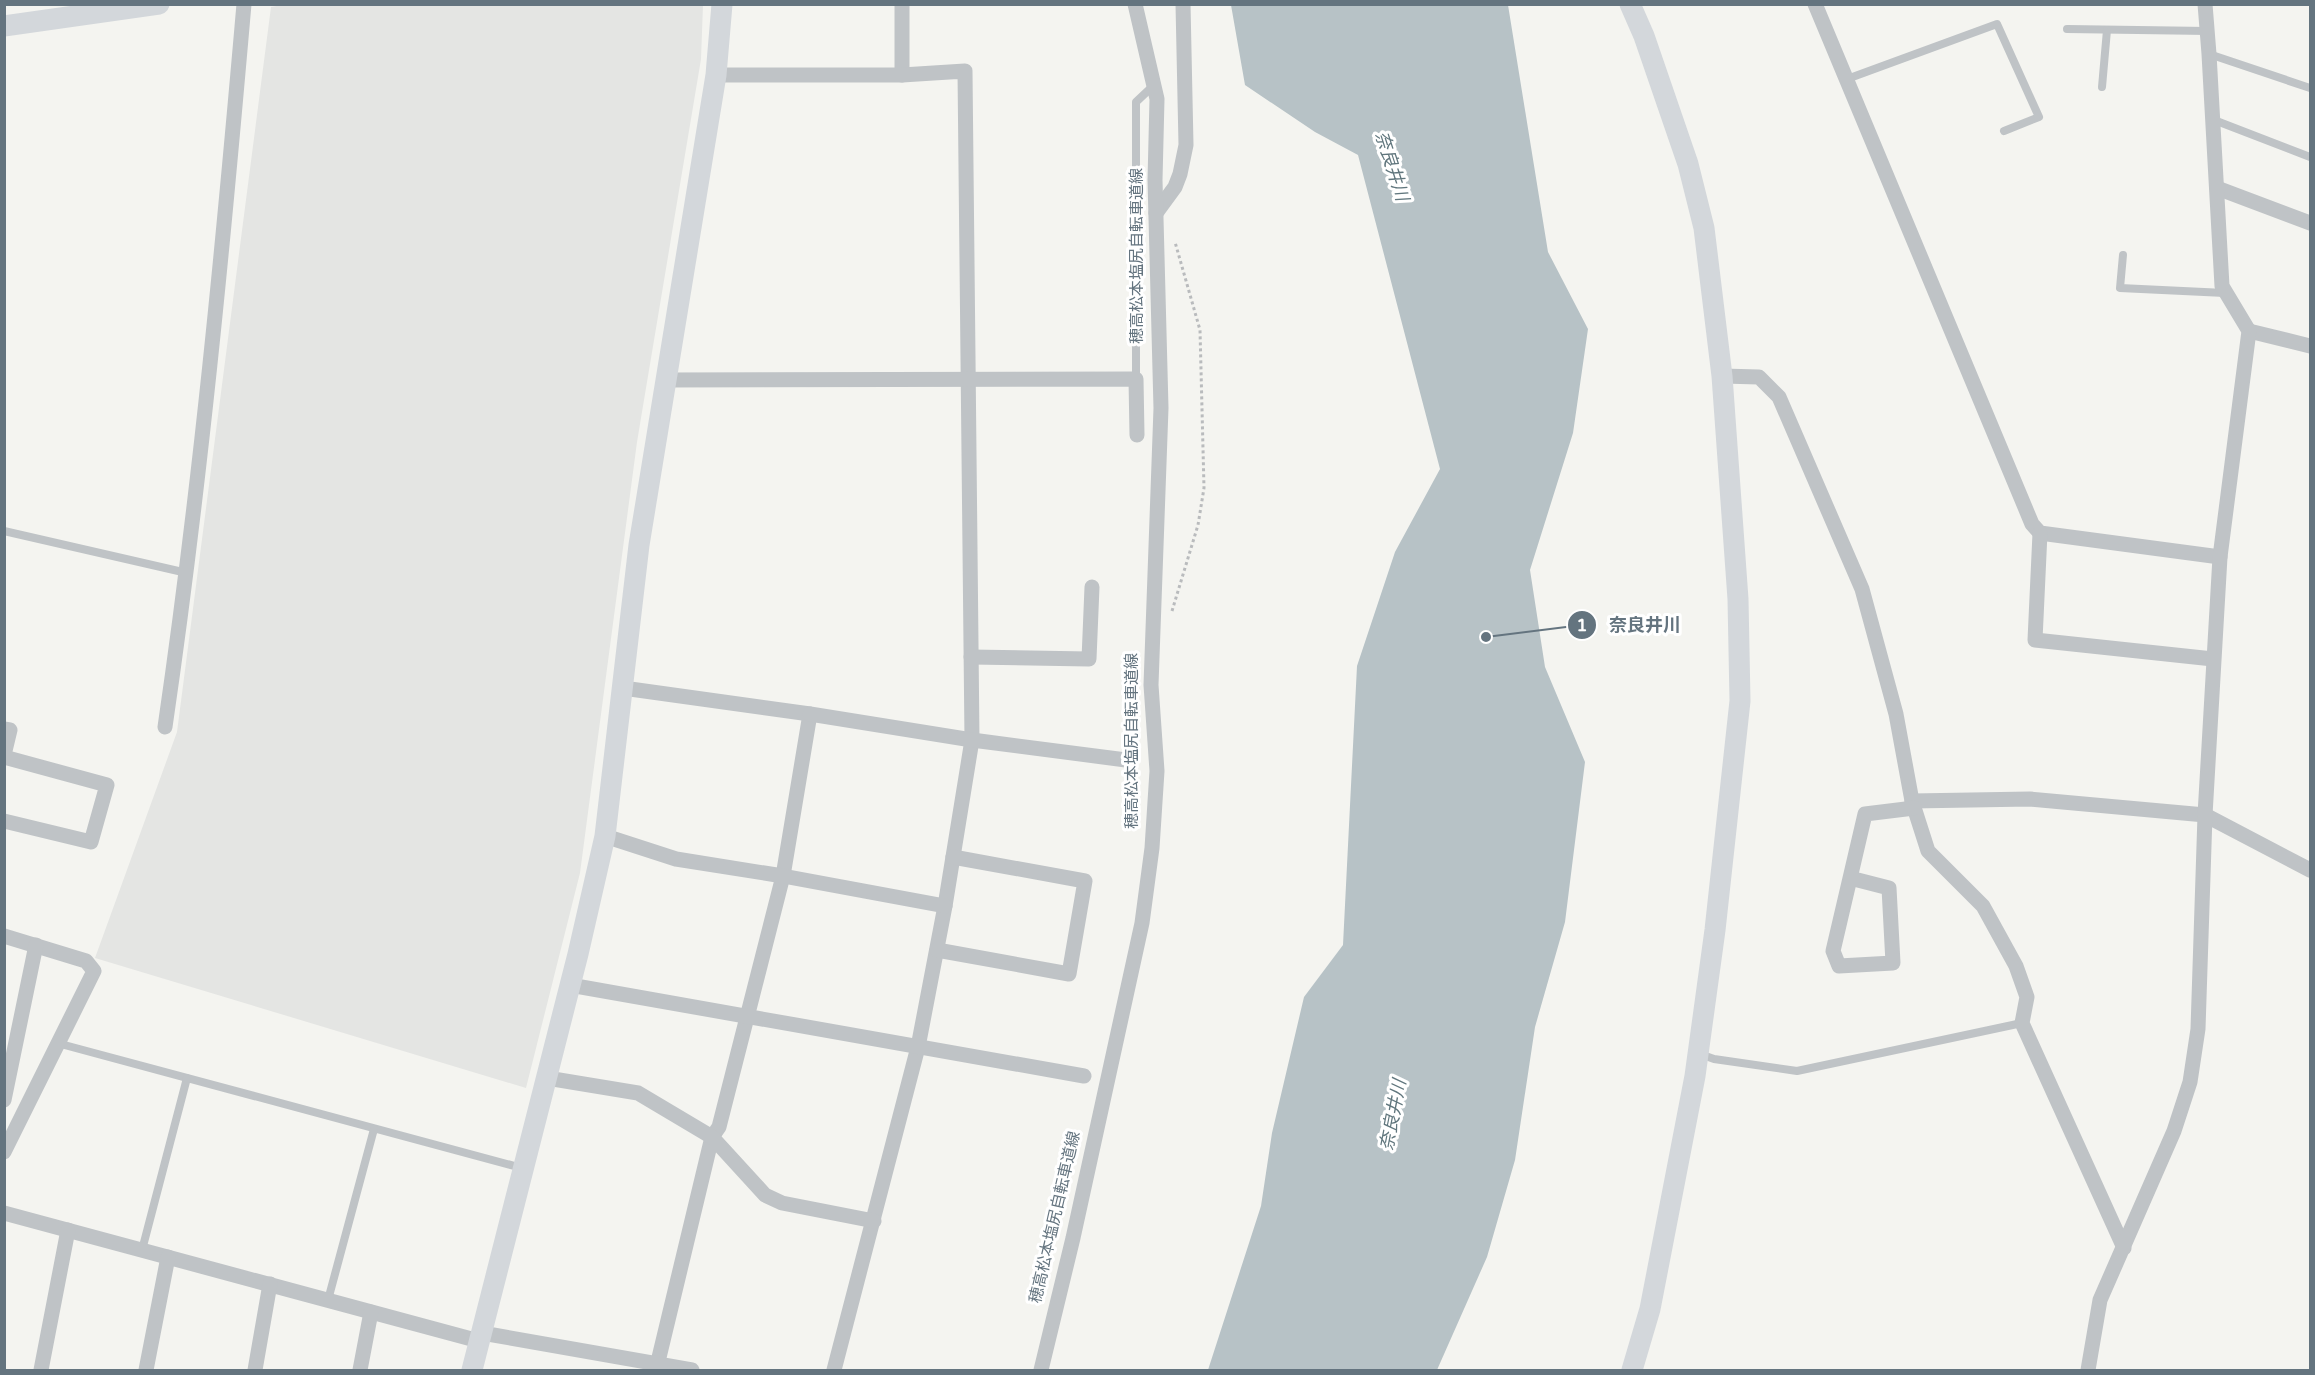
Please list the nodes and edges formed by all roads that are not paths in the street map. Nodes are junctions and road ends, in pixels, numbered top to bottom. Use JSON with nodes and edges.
{"nodes":[{"id":1,"x":244,"y":4,"type":"edge"},
{"id":2,"x":722,"y":4,"type":"edge"},
{"id":3,"x":902,"y":4,"type":"edge"},
{"id":4,"x":1136,"y":4,"type":"edge"},
{"id":5,"x":1183,"y":4,"type":"edge"},
{"id":6,"x":1630,"y":4,"type":"edge"},
{"id":7,"x":1815,"y":4,"type":"edge"},
{"id":8,"x":2205,"y":4,"type":"edge"},
{"id":9,"x":148,"y":6,"type":"edge"},
{"id":10,"x":4,"y":26,"type":"edge"},
{"id":11,"x":2067,"y":29,"type":"dead end"},
{"id":12,"x":2107,"y":30,"type":"junction"},
{"id":13,"x":2208,"y":31,"type":"junction"},
{"id":14,"x":2210,"y":54,"type":"junction"},
{"id":15,"x":716,"y":75,"type":"junction"},
{"id":16,"x":902,"y":75,"type":"junction"},
{"id":17,"x":1847,"y":79,"type":"junction"},
{"id":18,"x":1154,"y":85,"type":"junction"},
{"id":19,"x":2102,"y":87,"type":"dead end"},
{"id":20,"x":2310,"y":88,"type":"edge"},
{"id":21,"x":2214,"y":120,"type":"junction"},
{"id":22,"x":2004,"y":131,"type":"dead end"},
{"id":23,"x":2310,"y":157,"type":"edge"},
{"id":24,"x":2217,"y":188,"type":"junction"},
{"id":25,"x":1156,"y":213,"type":"junction"},
{"id":26,"x":2310,"y":223,"type":"edge"},
{"id":27,"x":2123,"y":255,"type":"dead end"},
{"id":28,"x":2226,"y":293,"type":"junction"},
{"id":29,"x":2248,"y":331,"type":"junction"},
{"id":30,"x":2310,"y":346,"type":"edge"},
{"id":31,"x":1722,"y":376,"type":"junction"},
{"id":32,"x":1136,"y":379,"type":"junction"},
{"id":33,"x":665,"y":380,"type":"junction"},
{"id":34,"x":970,"y":380,"type":"junction"},
{"id":35,"x":1137,"y":435,"type":"dead end"},
{"id":36,"x":4,"y":531,"type":"edge"},
{"id":37,"x":2040,"y":533,"type":"junction"},
{"id":38,"x":2220,"y":557,"type":"junction"},
{"id":39,"x":188,"y":573,"type":"junction"},
{"id":40,"x":1092,"y":587,"type":"dead end"},
{"id":41,"x":971,"y":657,"type":"junction"},
{"id":42,"x":2213,"y":659,"type":"junction"},
{"id":43,"x":623,"y":688,"type":"junction"},
{"id":44,"x":810,"y":714,"type":"junction"},
{"id":45,"x":165,"y":727,"type":"dead end"},
{"id":46,"x":4,"y":729,"type":"edge"},
{"id":47,"x":972,"y":740,"type":"junction"},
{"id":48,"x":4,"y":756,"type":"edge"},
{"id":49,"x":1126,"y":760,"type":"dead end"},
{"id":50,"x":1913,"y":805,"type":"junction"},
{"id":51,"x":2205,"y":814,"type":"junction"},
{"id":52,"x":4,"y":821,"type":"edge"},
{"id":53,"x":605,"y":836,"type":"junction"},
{"id":54,"x":953,"y":857,"type":"junction"},
{"id":55,"x":2310,"y":870,"type":"edge"},
{"id":56,"x":783,"y":876,"type":"junction"},
{"id":57,"x":1850,"y":878,"type":"junction"},
{"id":58,"x":945,"y":906,"type":"junction"},
{"id":59,"x":4,"y":936,"type":"edge"},
{"id":60,"x":36,"y":945,"type":"junction"},
{"id":61,"x":937,"y":950,"type":"junction"},
{"id":62,"x":570,"y":984,"type":"junction"},
{"id":63,"x":749,"y":1017,"type":"junction"},
{"id":64,"x":2022,"y":1023,"type":"junction"},
{"id":65,"x":57,"y":1043,"type":"junction"},
{"id":66,"x":918,"y":1047,"type":"junction"},
{"id":67,"x":1698,"y":1053,"type":"junction"},
{"id":68,"x":1083,"y":1076,"type":"dead end"},
{"id":69,"x":547,"y":1077,"type":"junction"},
{"id":70,"x":187,"y":1078,"type":"junction"},
{"id":71,"x":4,"y":1100,"type":"edge"},
{"id":72,"x":374,"y":1129,"type":"junction"},
{"id":73,"x":712,"y":1137,"type":"junction"},
{"id":74,"x":4,"y":1152,"type":"edge"},
{"id":75,"x":522,"y":1168,"type":"junction"},
{"id":76,"x":4,"y":1213,"type":"edge"},
{"id":77,"x":874,"y":1221,"type":"junction"},
{"id":78,"x":68,"y":1230,"type":"junction"},
{"id":79,"x":2124,"y":1248,"type":"junction"},
{"id":80,"x":142,"y":1250,"type":"junction"},
{"id":81,"x":168,"y":1257,"type":"junction"},
{"id":82,"x":270,"y":1284,"type":"junction"},
{"id":83,"x":328,"y":1300,"type":"junction"},
{"id":84,"x":371,"y":1312,"type":"junction"},
{"id":85,"x":481,"y":1337,"type":"junction"},
{"id":86,"x":656,"y":1368,"type":"edge"},
{"id":87,"x":41,"y":1371,"type":"edge"},
{"id":88,"x":146,"y":1371,"type":"edge"},
{"id":89,"x":255,"y":1371,"type":"edge"},
{"id":90,"x":360,"y":1371,"type":"edge"},
{"id":91,"x":472,"y":1371,"type":"edge"},
{"id":92,"x":692,"y":1371,"type":"edge"},
{"id":93,"x":834,"y":1371,"type":"edge"},
{"id":94,"x":1041,"y":1371,"type":"edge"},
{"id":95,"x":1632,"y":1371,"type":"edge"},
{"id":96,"x":2088,"y":1371,"type":"edge"}],
"edges":[{"from":1,"to":39,"type":"street"},
{"from":2,"to":15,"type":"street"},
{"from":3,"to":16,"type":"street"},
{"from":4,"to":18,"type":"street"},
{"from":5,"to":25,"type":"street"},
{"from":6,"to":31,"type":"street"},
{"from":7,"to":17,"type":"street"},
{"from":8,"to":13,"type":"street"},
{"from":9,"to":10,"type":"street"},
{"from":11,"to":12,"type":"lane"},
{"from":12,"to":13,"type":"lane"},
{"from":12,"to":19,"type":"lane"},
{"from":13,"to":14,"type":"street"},
{"from":14,"to":20,"type":"lane"},
{"from":14,"to":21,"type":"street"},
{"from":15,"to":16,"type":"street"},
{"from":15,"to":33,"type":"street"},
{"from":16,"to":34,"type":"street"},
{"from":17,"to":22,"type":"lane"},
{"from":17,"to":37,"type":"street"},
{"from":18,"to":25,"type":"street"},
{"from":18,"to":32,"type":"lane"},
{"from":21,"to":23,"type":"lane"},
{"from":21,"to":24,"type":"street"},
{"from":24,"to":26,"type":"street"},
{"from":24,"to":28,"type":"street"},
{"from":25,"to":94,"type":"street"},
{"from":27,"to":28,"type":"lane"},
{"from":28,"to":29,"type":"street"},
{"from":29,"to":30,"type":"street"},
{"from":29,"to":38,"type":"street"},
{"from":31,"to":50,"type":"street"},
{"from":31,"to":67,"type":"street"},
{"from":32,"to":34,"type":"street"},
{"from":32,"to":35,"type":"street"},
{"from":33,"to":34,"type":"street"},
{"from":33,"to":43,"type":"street"},
{"from":34,"to":41,"type":"street"},
{"from":36,"to":39,"type":"lane"},
{"from":37,"to":38,"type":"street"},
{"from":37,"to":42,"type":"street"},
{"from":38,"to":42,"type":"street"},
{"from":39,"to":45,"type":"street"},
{"from":40,"to":41,"type":"street"},
{"from":41,"to":47,"type":"street"},
{"from":42,"to":51,"type":"street"},
{"from":43,"to":44,"type":"street"},
{"from":43,"to":53,"type":"street"},
{"from":44,"to":47,"type":"street"},
{"from":44,"to":56,"type":"street"},
{"from":46,"to":48,"type":"street"},
{"from":47,"to":49,"type":"street"},
{"from":47,"to":54,"type":"street"},
{"from":48,"to":52,"type":"street"},
{"from":50,"to":51,"type":"street"},
{"from":50,"to":57,"type":"street"},
{"from":50,"to":64,"type":"street"},
{"from":51,"to":55,"type":"street"},
{"from":51,"to":79,"type":"street"},
{"from":53,"to":56,"type":"street"},
{"from":53,"to":62,"type":"street"},
{"from":54,"to":58,"type":"street"},
{"from":54,"to":61,"type":"street"},
{"from":56,"to":58,"type":"street"},
{"from":56,"to":63,"type":"street"},
{"from":57,"to":57,"type":"street"},
{"from":58,"to":61,"type":"street"},
{"from":59,"to":60,"type":"street"},
{"from":60,"to":65,"type":"street"},
{"from":60,"to":71,"type":"street"},
{"from":61,"to":66,"type":"street"},
{"from":62,"to":63,"type":"street"},
{"from":62,"to":69,"type":"street"},
{"from":63,"to":66,"type":"street"},
{"from":63,"to":73,"type":"street"},
{"from":64,"to":67,"type":"lane"},
{"from":64,"to":79,"type":"street"},
{"from":65,"to":70,"type":"lane"},
{"from":65,"to":74,"type":"street"},
{"from":66,"to":68,"type":"street"},
{"from":66,"to":77,"type":"street"},
{"from":67,"to":95,"type":"street"},
{"from":69,"to":73,"type":"street"},
{"from":69,"to":75,"type":"street"},
{"from":70,"to":72,"type":"lane"},
{"from":70,"to":80,"type":"lane"},
{"from":72,"to":75,"type":"lane"},
{"from":72,"to":83,"type":"lane"},
{"from":73,"to":77,"type":"street"},
{"from":73,"to":86,"type":"street"},
{"from":75,"to":85,"type":"street"},
{"from":76,"to":78,"type":"street"},
{"from":77,"to":93,"type":"street"},
{"from":78,"to":80,"type":"street"},
{"from":78,"to":87,"type":"street"},
{"from":79,"to":96,"type":"street"},
{"from":80,"to":81,"type":"street"},
{"from":81,"to":82,"type":"street"},
{"from":81,"to":88,"type":"street"},
{"from":82,"to":83,"type":"street"},
{"from":82,"to":89,"type":"street"},
{"from":83,"to":84,"type":"street"},
{"from":84,"to":85,"type":"street"},
{"from":84,"to":90,"type":"street"},
{"from":85,"to":86,"type":"street"},
{"from":85,"to":91,"type":"street"},
{"from":86,"to":92,"type":"street"}]}
